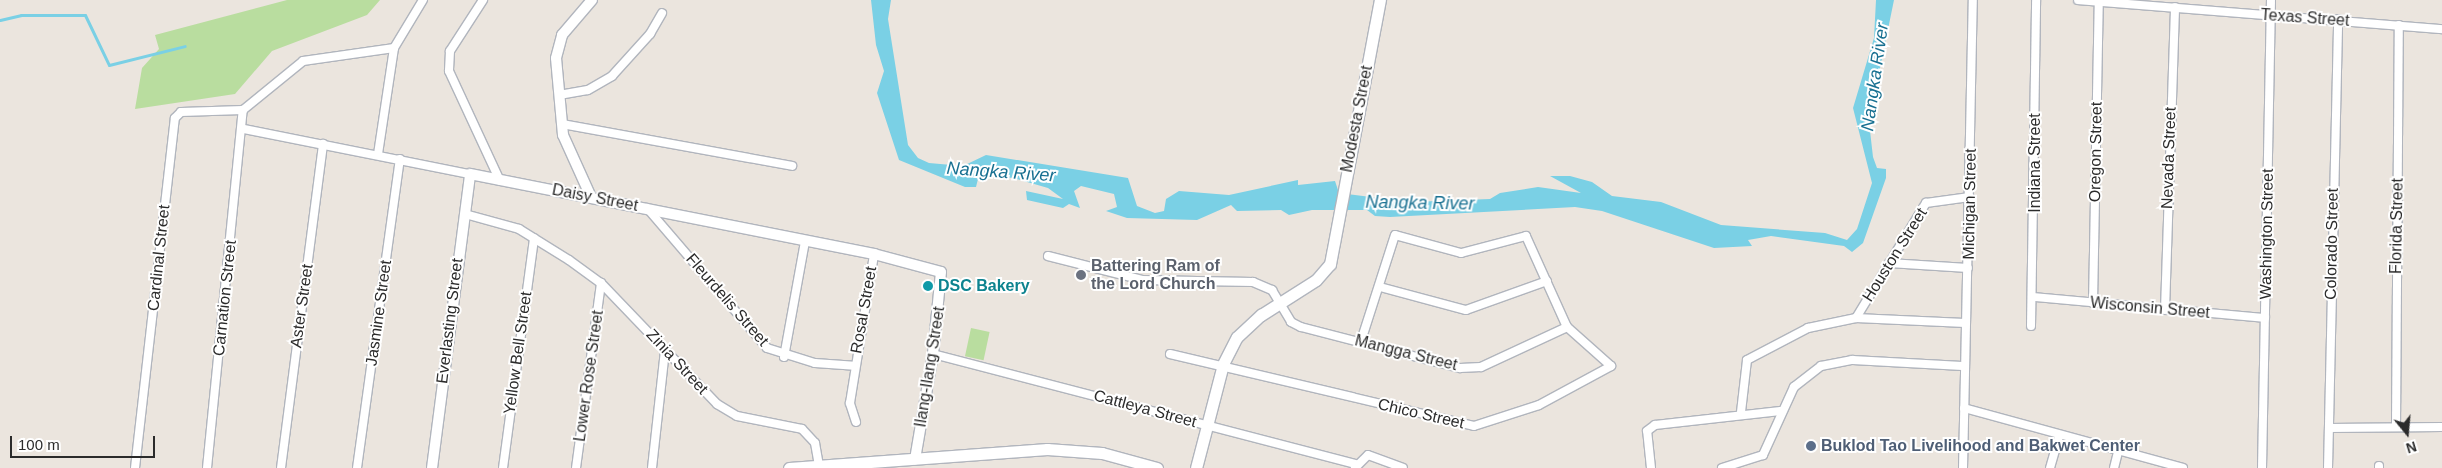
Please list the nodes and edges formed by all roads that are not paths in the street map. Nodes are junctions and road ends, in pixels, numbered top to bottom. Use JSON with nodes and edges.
{"nodes":[{"id":1,"x":423,"y":0,"type":"edge"},
{"id":2,"x":483,"y":0,"type":"edge"},
{"id":3,"x":592,"y":0,"type":"edge"},
{"id":4,"x":1380,"y":0,"type":"edge"},
{"id":5,"x":1973,"y":0,"type":"edge"},
{"id":6,"x":2036,"y":0,"type":"edge"},
{"id":7,"x":2078,"y":0,"type":"edge"},
{"id":8,"x":2271,"y":0,"type":"edge"},
{"id":9,"x":2100,"y":1,"type":"junction"},
{"id":10,"x":2175,"y":6,"type":"junction"},
{"id":11,"x":662,"y":13,"type":"dead end"},
{"id":12,"x":2270,"y":16,"type":"junction"},
{"id":13,"x":2338,"y":19,"type":"junction"},
{"id":14,"x":2399,"y":25,"type":"junction"},
{"id":15,"x":2442,"y":29,"type":"edge"},
{"id":16,"x":394,"y":48,"type":"junction"},
{"id":17,"x":559,"y":95,"type":"junction"},
{"id":18,"x":243,"y":110,"type":"junction"},
{"id":19,"x":562,"y":124,"type":"junction"},
{"id":20,"x":244,"y":129,"type":"junction"},
{"id":21,"x":323,"y":144,"type":"junction"},
{"id":22,"x":378,"y":154,"type":"junction"},
{"id":23,"x":400,"y":158,"type":"junction"},
{"id":24,"x":792,"y":166,"type":"dead end"},
{"id":25,"x":470,"y":174,"type":"junction"},
{"id":26,"x":500,"y":181,"type":"junction"},
{"id":27,"x":591,"y":197,"type":"junction"},
{"id":28,"x":1970,"y":197,"type":"junction"},
{"id":29,"x":646,"y":208,"type":"junction"},
{"id":30,"x":465,"y":214,"type":"junction"},
{"id":31,"x":534,"y":238,"type":"junction"},
{"id":32,"x":805,"y":242,"type":"junction"},
{"id":33,"x":874,"y":254,"type":"junction"},
{"id":34,"x":1048,"y":256,"type":"dead end"},
{"id":35,"x":1889,"y":263,"type":"junction"},
{"id":36,"x":1968,"y":268,"type":"junction"},
{"id":37,"x":943,"y":274,"type":"joint"},
{"id":38,"x":1547,"y":281,"type":"junction"},
{"id":39,"x":601,"y":283,"type":"junction"},
{"id":40,"x":1380,"y":287,"type":"junction"},
{"id":41,"x":2034,"y":297,"type":"junction"},
{"id":42,"x":1278,"y":303,"type":"junction"},
{"id":43,"x":2093,"y":303,"type":"junction"},
{"id":44,"x":2165,"y":310,"type":"junction"},
{"id":45,"x":1856,"y":318,"type":"junction"},
{"id":46,"x":2265,"y":318,"type":"junction"},
{"id":47,"x":1965,"y":322,"type":"junction"},
{"id":48,"x":2031,"y":326,"type":"dead end"},
{"id":49,"x":1567,"y":327,"type":"junction"},
{"id":50,"x":1361,"y":341,"type":"junction"},
{"id":51,"x":665,"y":351,"type":"junction"},
{"id":52,"x":933,"y":354,"type":"junction"},
{"id":53,"x":1170,"y":354,"type":"dead end"},
{"id":54,"x":784,"y":356,"type":"junction"},
{"id":55,"x":1223,"y":364,"type":"junction"},
{"id":56,"x":854,"y":366,"type":"junction"},
{"id":57,"x":1963,"y":366,"type":"junction"},
{"id":58,"x":1964,"y":408,"type":"junction"},
{"id":59,"x":1780,"y":411,"type":"junction"},
{"id":60,"x":1741,"y":412,"type":"junction"},
{"id":61,"x":856,"y":422,"type":"dead end"},
{"id":62,"x":1208,"y":425,"type":"junction"},
{"id":63,"x":2396,"y":427,"type":"junction"},
{"id":64,"x":2442,"y":427,"type":"edge"},
{"id":65,"x":2329,"y":428,"type":"junction"},
{"id":66,"x":2059,"y":437,"type":"junction"},
{"id":67,"x":2118,"y":452,"type":"junction"},
{"id":68,"x":915,"y":459,"type":"junction"},
{"id":69,"x":819,"y":466,"type":"junction"},
{"id":70,"x":1356,"y":466,"type":"edge"},
{"id":71,"x":135,"y":468,"type":"edge"},
{"id":72,"x":207,"y":468,"type":"edge"},
{"id":73,"x":281,"y":468,"type":"edge"},
{"id":74,"x":357,"y":468,"type":"edge"},
{"id":75,"x":432,"y":468,"type":"edge"},
{"id":76,"x":503,"y":468,"type":"edge"},
{"id":77,"x":576,"y":468,"type":"edge"},
{"id":78,"x":652,"y":468,"type":"edge"},
{"id":79,"x":789,"y":468,"type":"edge"},
{"id":80,"x":1156,"y":468,"type":"edge"},
{"id":81,"x":1196,"y":468,"type":"edge"},
{"id":82,"x":1403,"y":468,"type":"edge"},
{"id":83,"x":1651,"y":468,"type":"edge"},
{"id":84,"x":1722,"y":468,"type":"edge"},
{"id":85,"x":1963,"y":468,"type":"edge"},
{"id":86,"x":2050,"y":468,"type":"edge"},
{"id":87,"x":2114,"y":468,"type":"edge"},
{"id":88,"x":2183,"y":468,"type":"edge"},
{"id":89,"x":2262,"y":468,"type":"edge"},
{"id":90,"x":2328,"y":468,"type":"edge"}],
"edges":[{"from":1,"to":16,"type":"street"},
{"from":2,"to":26,"type":"street"},
{"from":3,"to":17,"type":"street"},
{"from":4,"to":42,"type":"main road","name":"Modesta Street"},
{"from":5,"to":28,"type":"street","name":"Michigan Street"},
{"from":6,"to":41,"type":"street","name":"Indiana Street"},
{"from":7,"to":9,"type":"street","name":"Texas Street"},
{"from":8,"to":12,"type":"street","name":"Washington Street"},
{"from":9,"to":10,"type":"street","name":"Texas Street"},
{"from":9,"to":43,"type":"street","name":"Oregon Street"},
{"from":10,"to":12,"type":"street","name":"Texas Street"},
{"from":10,"to":44,"type":"street","name":"Nevada Street"},
{"from":11,"to":17,"type":"street"},
{"from":12,"to":13,"type":"street","name":"Texas Street"},
{"from":12,"to":46,"type":"street","name":"Washington Street"},
{"from":13,"to":14,"type":"street","name":"Texas Street"},
{"from":13,"to":65,"type":"street","name":"Colorado Street"},
{"from":14,"to":15,"type":"street","name":"Texas Street"},
{"from":14,"to":63,"type":"street","name":"Florida Street"},
{"from":16,"to":18,"type":"street"},
{"from":16,"to":22,"type":"street"},
{"from":17,"to":19,"type":"street"},
{"from":18,"to":20,"type":"street","name":"Carnation Street"},
{"from":18,"to":71,"type":"street","name":"Cardinal Street"},
{"from":19,"to":24,"type":"street"},
{"from":19,"to":27,"type":"street"},
{"from":20,"to":21,"type":"street","name":"Daisy Street"},
{"from":20,"to":72,"type":"street","name":"Carnation Street"},
{"from":21,"to":22,"type":"street","name":"Daisy Street"},
{"from":21,"to":73,"type":"street","name":"Aster Street"},
{"from":22,"to":23,"type":"street","name":"Daisy Street"},
{"from":23,"to":25,"type":"street","name":"Daisy Street"},
{"from":23,"to":74,"type":"street","name":"Jasmine Street"},
{"from":25,"to":26,"type":"street","name":"Daisy Street"},
{"from":25,"to":30,"type":"street","name":"Everlasting Street"},
{"from":26,"to":27,"type":"street","name":"Daisy Street"},
{"from":27,"to":29,"type":"street","name":"Daisy Street"},
{"from":28,"to":35,"type":"street","name":"Houston Street"},
{"from":28,"to":36,"type":"street","name":"Michigan Street"},
{"from":29,"to":32,"type":"street","name":"Daisy Street"},
{"from":29,"to":54,"type":"street","name":"Fleurdelis Street"},
{"from":30,"to":31,"type":"street","name":"Zinia Street"},
{"from":30,"to":75,"type":"street","name":"Everlasting Street"},
{"from":31,"to":39,"type":"street","name":"Zinia Street"},
{"from":31,"to":76,"type":"street","name":"Yellow Bell Street"},
{"from":32,"to":33,"type":"street","name":"Daisy Street"},
{"from":32,"to":54,"type":"street"},
{"from":33,"to":37,"type":"street","name":"Daisy Street"},
{"from":33,"to":56,"type":"street","name":"Rosal Street"},
{"from":34,"to":42,"type":"street","name":"Mangga Street"},
{"from":35,"to":36,"type":"street"},
{"from":35,"to":45,"type":"street","name":"Houston Street"},
{"from":36,"to":47,"type":"street","name":"Michigan Street"},
{"from":37,"to":52,"type":"street","name":"Ilang-Ilang Street"},
{"from":38,"to":40,"type":"street"},
{"from":38,"to":40,"type":"street"},
{"from":38,"to":49,"type":"street"},
{"from":39,"to":51,"type":"street","name":"Zinia Street"},
{"from":39,"to":77,"type":"street","name":"Lower Rose Street"},
{"from":40,"to":50,"type":"street"},
{"from":41,"to":43,"type":"street","name":"Wisconsin Street"},
{"from":41,"to":48,"type":"street","name":"Indiana Street"},
{"from":42,"to":50,"type":"street","name":"Mangga Street"},
{"from":42,"to":55,"type":"main road","name":"Modesta Street"},
{"from":43,"to":44,"type":"street","name":"Wisconsin Street"},
{"from":44,"to":46,"type":"street","name":"Wisconsin Street"},
{"from":45,"to":47,"type":"street"},
{"from":45,"to":60,"type":"street"},
{"from":46,"to":89,"type":"street","name":"Washington Street"},
{"from":47,"to":57,"type":"street","name":"Michigan Street"},
{"from":49,"to":50,"type":"street","name":"Mangga Street"},
{"from":49,"to":55,"type":"street","name":"Chico Street"},
{"from":51,"to":69,"type":"street","name":"Zinia Street"},
{"from":51,"to":78,"type":"street"},
{"from":52,"to":62,"type":"street","name":"Cattleya Street"},
{"from":52,"to":68,"type":"street","name":"Ilang-Ilang Street"},
{"from":53,"to":55,"type":"street"},
{"from":54,"to":56,"type":"street","name":"Fleurdelis Street"},
{"from":55,"to":62,"type":"main road","name":"Modesta Street"},
{"from":56,"to":61,"type":"street","name":"Rosal Street"},
{"from":57,"to":58,"type":"street","name":"Michigan Street"},
{"from":57,"to":59,"type":"street"},
{"from":58,"to":66,"type":"street"},
{"from":58,"to":85,"type":"street","name":"Michigan Street"},
{"from":59,"to":60,"type":"street"},
{"from":59,"to":84,"type":"street"},
{"from":60,"to":83,"type":"street"},
{"from":62,"to":70,"type":"street","name":"Cattleya Street"},
{"from":62,"to":81,"type":"main road","name":"Modesta Street"},
{"from":63,"to":64,"type":"street"},
{"from":63,"to":65,"type":"street"},
{"from":65,"to":90,"type":"street","name":"Colorado Street"},
{"from":66,"to":67,"type":"street"},
{"from":66,"to":86,"type":"street"},
{"from":67,"to":87,"type":"street"},
{"from":67,"to":88,"type":"street"},
{"from":68,"to":69,"type":"main road"},
{"from":68,"to":80,"type":"main road"},
{"from":69,"to":79,"type":"main road"},
{"from":70,"to":82,"type":"street"}]}
